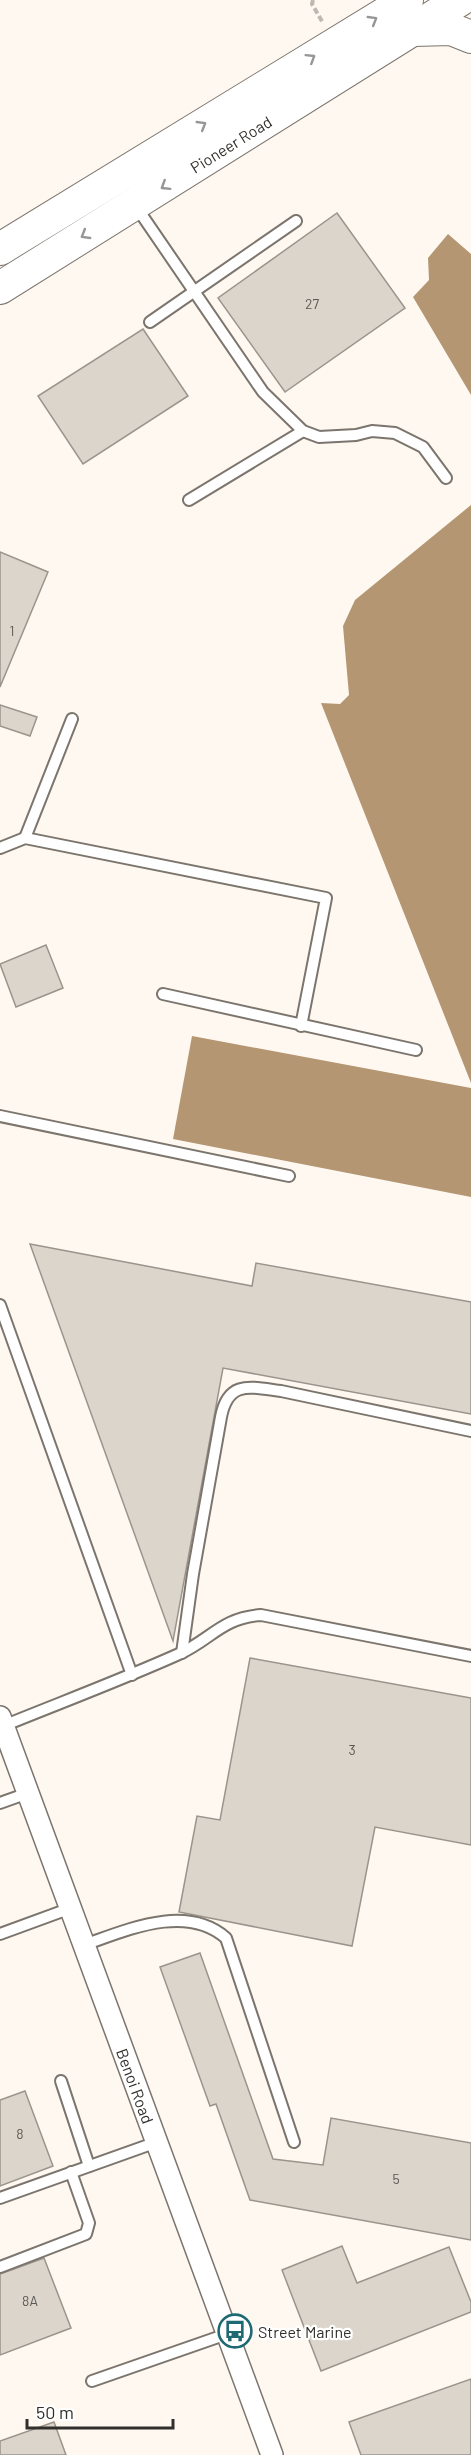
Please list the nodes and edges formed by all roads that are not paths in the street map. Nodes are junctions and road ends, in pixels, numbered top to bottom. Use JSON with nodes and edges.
{"nodes":[{"id":1,"x":460,"y":0,"type":"edge"},
{"id":2,"x":410,"y":15,"type":"edge"},
{"id":3,"x":471,"y":37,"type":"edge"},
{"id":4,"x":126,"y":191,"type":"junction"},
{"id":5,"x":296,"y":221,"type":"dead end"},
{"id":6,"x":0,"y":249,"type":"edge"},
{"id":7,"x":0,"y":288,"type":"edge"},
{"id":8,"x":194,"y":291,"type":"junction"},
{"id":9,"x":150,"y":322,"type":"dead end"},
{"id":10,"x":303,"y":431,"type":"junction"},
{"id":11,"x":446,"y":478,"type":"dead end"},
{"id":12,"x":189,"y":500,"type":"dead end"},
{"id":13,"x":72,"y":719,"type":"dead end"},
{"id":14,"x":25,"y":838,"type":"junction"},
{"id":15,"x":0,"y":848,"type":"edge"},
{"id":16,"x":163,"y":994,"type":"dead end"},
{"id":17,"x":301,"y":1026,"type":"junction"},
{"id":18,"x":416,"y":1050,"type":"dead end"},
{"id":19,"x":0,"y":1116,"type":"edge"},
{"id":20,"x":289,"y":1176,"type":"dead end"},
{"id":21,"x":0,"y":1305,"type":"edge"},
{"id":22,"x":471,"y":1431,"type":"edge"},
{"id":23,"x":182,"y":1653,"type":"junction"},
{"id":24,"x":471,"y":1656,"type":"edge"},
{"id":25,"x":132,"y":1675,"type":"junction"},
{"id":26,"x":2,"y":1721,"type":"edge"},
{"id":27,"x":28,"y":1793,"type":"junction"},
{"id":28,"x":0,"y":1803,"type":"edge"},
{"id":29,"x":70,"y":1908,"type":"junction"},
{"id":30,"x":0,"y":1934,"type":"edge"},
{"id":31,"x":84,"y":1945,"type":"junction"},
{"id":32,"x":61,"y":2081,"type":"dead end"},
{"id":33,"x":157,"y":2142,"type":"junction"},
{"id":34,"x":294,"y":2142,"type":"dead end"},
{"id":35,"x":89,"y":2166,"type":"junction"},
{"id":36,"x":71,"y":2172,"type":"junction"},
{"id":37,"x":0,"y":2198,"type":"edge"},
{"id":38,"x":0,"y":2267,"type":"edge"},
{"id":39,"x":227,"y":2334,"type":"junction"},
{"id":40,"x":92,"y":2381,"type":"dead end"},
{"id":41,"x":272,"y":2455,"type":"edge"}],
"edges":[{"from":1,"to":2,"type":"main road","name":"Pioneer Road"},
{"from":2,"to":3,"type":"main road"},
{"from":2,"to":4,"type":"main road","name":"Pioneer Road","one_way":true},
{"from":4,"to":2,"type":"main road","name":"Pioneer Road","one_way":true},
{"from":4,"to":6,"type":"main road","name":"Pioneer Road"},
{"from":4,"to":7,"type":"main road","name":"Pioneer Road","one_way":true},
{"from":4,"to":8,"type":"lane"},
{"from":5,"to":8,"type":"lane"},
{"from":8,"to":9,"type":"lane"},
{"from":8,"to":10,"type":"lane"},
{"from":10,"to":11,"type":"lane"},
{"from":10,"to":12,"type":"lane"},
{"from":13,"to":14,"type":"lane"},
{"from":14,"to":15,"type":"lane"},
{"from":14,"to":17,"type":"lane"},
{"from":16,"to":17,"type":"lane"},
{"from":17,"to":18,"type":"lane"},
{"from":19,"to":20,"type":"lane"},
{"from":21,"to":25,"type":"lane"},
{"from":22,"to":23,"type":"lane"},
{"from":23,"to":24,"type":"lane"},
{"from":23,"to":25,"type":"lane"},
{"from":25,"to":26,"type":"lane"},
{"from":26,"to":27,"type":"street","name":"Benoi Road"},
{"from":27,"to":28,"type":"lane"},
{"from":27,"to":29,"type":"street","name":"Benoi Road"},
{"from":29,"to":30,"type":"lane"},
{"from":29,"to":31,"type":"street","name":"Benoi Road"},
{"from":31,"to":33,"type":"street","name":"Benoi Road"},
{"from":31,"to":34,"type":"lane"},
{"from":32,"to":35,"type":"lane"},
{"from":33,"to":35,"type":"lane"},
{"from":33,"to":39,"type":"street","name":"Benoi Road"},
{"from":35,"to":36,"type":"lane"},
{"from":36,"to":37,"type":"lane"},
{"from":36,"to":38,"type":"lane"},
{"from":39,"to":40,"type":"lane"},
{"from":39,"to":41,"type":"street","name":"Benoi Road"}]}
